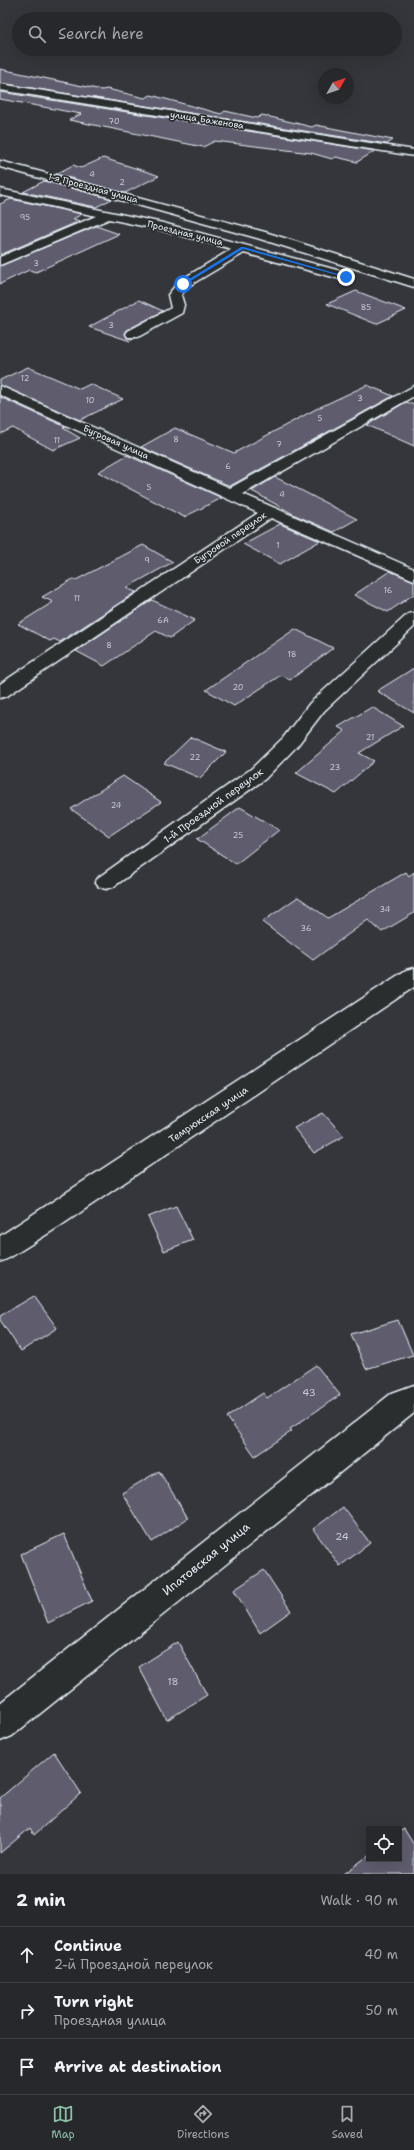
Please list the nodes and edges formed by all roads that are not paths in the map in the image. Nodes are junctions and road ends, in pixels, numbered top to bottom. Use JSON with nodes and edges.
{"nodes":[{"id":1,"x":0,"y":87,"type":"edge"},
{"id":2,"x":414,"y":153,"type":"edge"},
{"id":3,"x":0,"y":164,"type":"edge"},
{"id":4,"x":0,"y":192,"type":"edge"},
{"id":5,"x":186,"y":213,"type":"junction"},
{"id":6,"x":106,"y":216,"type":"junction"},
{"id":7,"x":163,"y":227,"type":"junction"},
{"id":8,"x":242,"y":248,"type":"junction"},
{"id":9,"x":0,"y":261,"type":"edge"},
{"id":10,"x":353,"y":279,"type":"dead end"},
{"id":11,"x":414,"y":283,"type":"edge"},
{"id":12,"x":134,"y":334,"type":"dead end"},
{"id":13,"x":0,"y":390,"type":"edge"},
{"id":14,"x":414,"y":390,"type":"edge"},
{"id":15,"x":231,"y":494,"type":"junction"},
{"id":16,"x":270,"y":512,"type":"junction"},
{"id":17,"x":414,"y":575,"type":"edge"},
{"id":18,"x":414,"y":618,"type":"edge"},
{"id":19,"x":0,"y":692,"type":"edge"},
{"id":20,"x":106,"y":882,"type":"dead end"},
{"id":21,"x":414,"y":976,"type":"edge"},
{"id":22,"x":0,"y":1250,"type":"edge"},
{"id":23,"x":414,"y":1399,"type":"edge"},
{"id":24,"x":0,"y":1724,"type":"edge"}],
"edges":[{"from":1,"to":2,"type":"street","name":"улица Баженова"},
{"from":3,"to":5,"type":"street","name":"1-я Проездная улица"},
{"from":4,"to":6,"type":"street","name":"Проездная улица"},
{"from":5,"to":7,"type":"street"},
{"from":5,"to":11,"type":"street","name":"Проездная улица"},
{"from":6,"to":7,"type":"street","name":"Проездная улица"},
{"from":6,"to":9,"type":"street"},
{"from":7,"to":8,"type":"street","name":"Проездная улица"},
{"from":8,"to":10,"type":"street","name":"Проездная улица"},
{"from":8,"to":12,"type":"street"},
{"from":13,"to":15,"type":"street","name":"Бугровая улица"},
{"from":14,"to":15,"type":"street"},
{"from":15,"to":16,"type":"street","name":"Бугровой переулок"},
{"from":16,"to":17,"type":"street"},
{"from":16,"to":19,"type":"street","name":"Бугровой переулок"},
{"from":18,"to":20,"type":"street","name":"1-й Проездной переулок"},
{"from":21,"to":22,"type":"street","name":"Темрюкская улица"},
{"from":23,"to":24,"type":"street","name":"Ипатовская улица"}]}
